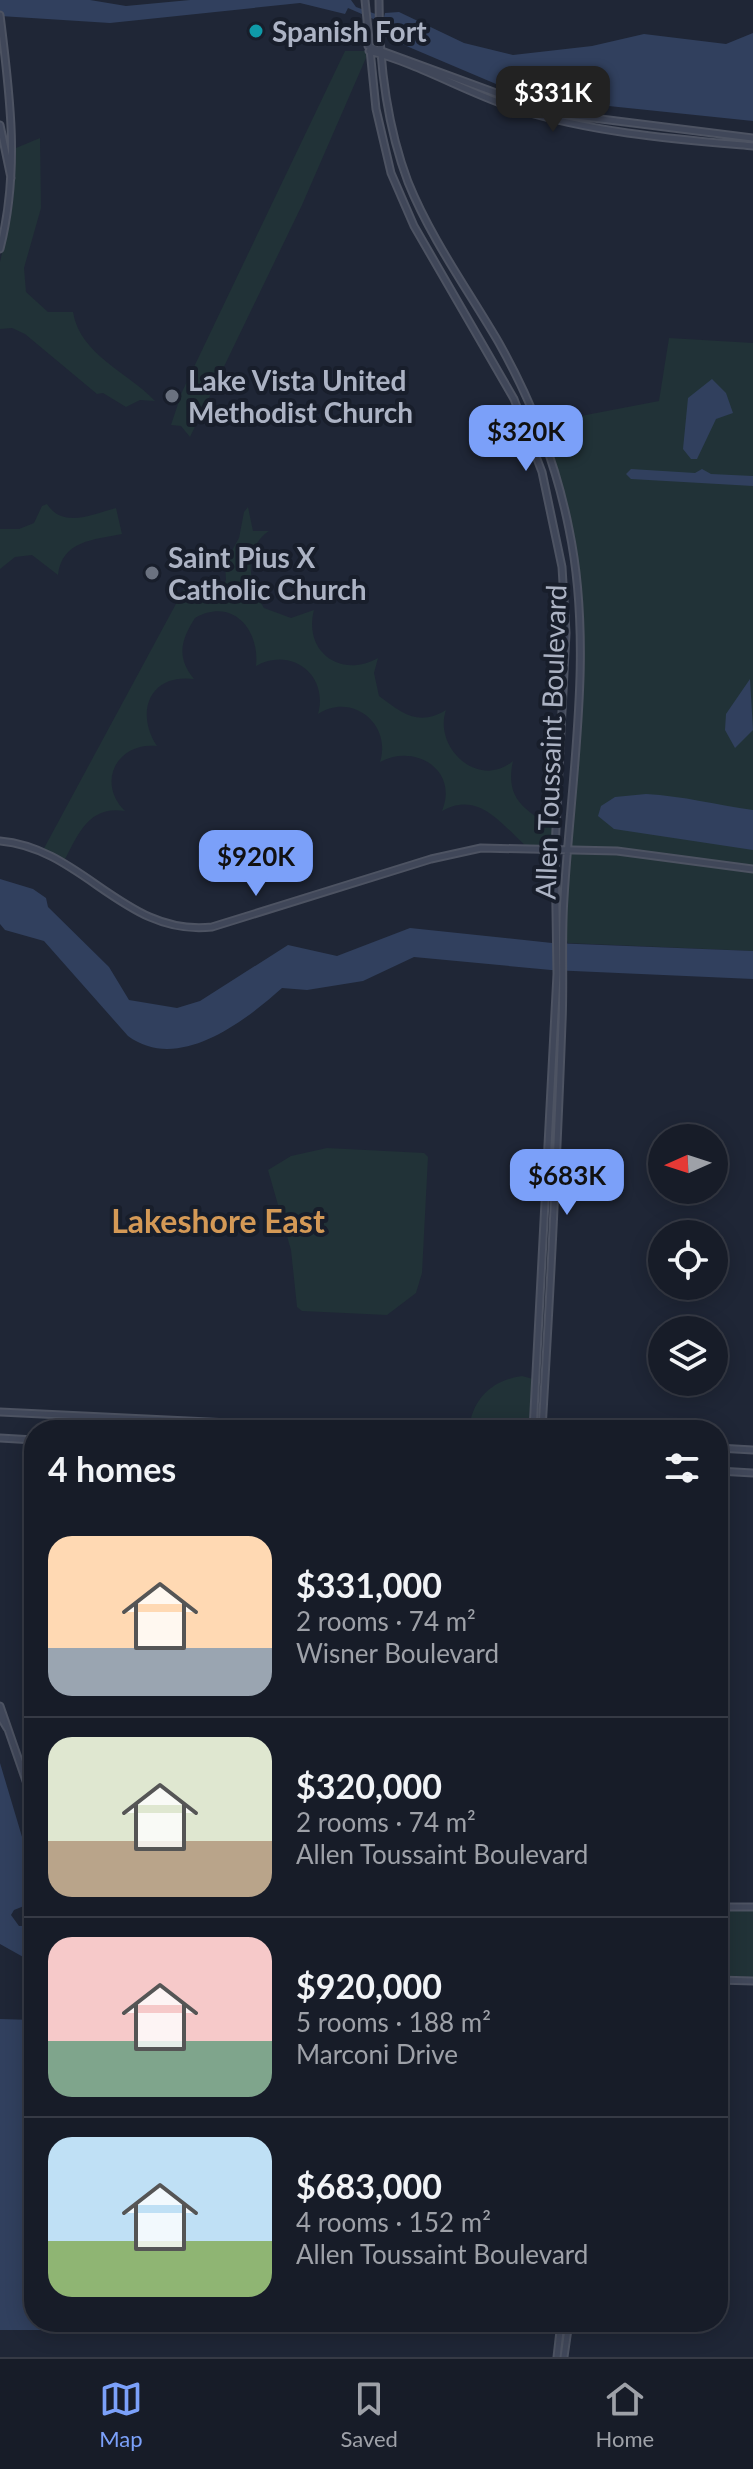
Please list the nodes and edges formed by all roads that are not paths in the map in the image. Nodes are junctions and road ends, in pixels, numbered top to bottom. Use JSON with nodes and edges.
{"nodes":[{"id":1,"x":379,"y":0,"type":"edge"},
{"id":2,"x":365,"y":2,"type":"edge"},
{"id":3,"x":0,"y":15,"type":"edge"},
{"id":4,"x":368,"y":49,"type":"junction"},
{"id":5,"x":382,"y":52,"type":"junction"},
{"id":6,"x":385,"y":73,"type":"junction"},
{"id":7,"x":371,"y":75,"type":"junction"},
{"id":8,"x":389,"y":106,"type":"junction"},
{"id":9,"x":376,"y":109,"type":"junction"},
{"id":10,"x":0,"y":125,"type":"edge"},
{"id":11,"x":753,"y":138,"type":"edge"},
{"id":12,"x":753,"y":146,"type":"edge"},
{"id":13,"x":400,"y":155,"type":"junction"},
{"id":14,"x":387,"y":159,"type":"junction"},
{"id":15,"x":11,"y":179,"type":"junction"},
{"id":16,"x":412,"y":191,"type":"junction"},
{"id":17,"x":401,"y":196,"type":"junction"},
{"id":18,"x":0,"y":249,"type":"edge"},
{"id":19,"x":457,"y":273,"type":"junction"},
{"id":20,"x":447,"y":281,"type":"junction"},
{"id":21,"x":496,"y":339,"type":"junction"},
{"id":22,"x":484,"y":345,"type":"junction"},
{"id":23,"x":570,"y":532,"type":"junction"},
{"id":24,"x":557,"y":535,"type":"junction"},
{"id":25,"x":565,"y":664,"type":"junction"},
{"id":26,"x":579,"y":664,"type":"junction"},
{"id":27,"x":558,"y":809,"type":"junction"},
{"id":28,"x":571,"y":809,"type":"junction"},
{"id":29,"x":0,"y":841,"type":"edge"},
{"id":30,"x":555,"y":848,"type":"junction"},
{"id":31,"x":569,"y":848,"type":"junction"},
{"id":32,"x":753,"y":869,"type":"edge"},
{"id":33,"x":560,"y":939,"type":"junction"},
{"id":34,"x":560,"y":974,"type":"junction"},
{"id":35,"x":555,"y":1002,"type":"junction"},
{"id":36,"x":563,"y":1002,"type":"junction"},
{"id":37,"x":537,"y":1341,"type":"junction"},
{"id":38,"x":546,"y":1342,"type":"junction"},
{"id":39,"x":534,"y":1411,"type":"junction"},
{"id":40,"x":0,"y":1412,"type":"edge"},
{"id":41,"x":543,"y":1412,"type":"junction"},
{"id":42,"x":131,"y":1420,"type":"edge"},
{"id":43,"x":534,"y":1420,"type":"edge"},
{"id":44,"x":543,"y":1420,"type":"edge"},
{"id":45,"x":0,"y":1438,"type":"edge"},
{"id":46,"x":24,"y":1439,"type":"edge"},
{"id":47,"x":728,"y":1449,"type":"edge"},
{"id":48,"x":753,"y":1450,"type":"edge"},
{"id":49,"x":728,"y":1472,"type":"edge"},
{"id":50,"x":753,"y":1473,"type":"edge"},
{"id":51,"x":0,"y":1706,"type":"edge"},
{"id":52,"x":0,"y":1716,"type":"edge"},
{"id":53,"x":7,"y":1728,"type":"junction"},
{"id":54,"x":24,"y":1776,"type":"edge"},
{"id":55,"x":728,"y":1907,"type":"edge"},
{"id":56,"x":753,"y":1907,"type":"edge"},
{"id":57,"x":728,"y":1980,"type":"edge"},
{"id":58,"x":753,"y":1981,"type":"edge"},
{"id":59,"x":560,"y":2332,"type":"edge"},
{"id":60,"x":568,"y":2332,"type":"edge"},
{"id":61,"x":557,"y":2357,"type":"edge"},
{"id":62,"x":564,"y":2357,"type":"edge"}],
"edges":[{"from":1,"to":5,"type":"main road","name":"Allen Toussaint Boulevard"},
{"from":2,"to":4,"type":"main road","name":"Allen Toussaint Boulevard"},
{"from":3,"to":15,"type":"main road"},
{"from":4,"to":5,"type":"main road"},
{"from":4,"to":7,"type":"main road","name":"Allen Toussaint Boulevard"},
{"from":5,"to":6,"type":"main road","name":"Allen Toussaint Boulevard"},
{"from":5,"to":11,"type":"main road"},
{"from":5,"to":12,"type":"main road"},
{"from":6,"to":7,"type":"main road"},
{"from":6,"to":8,"type":"main road","name":"Allen Toussaint Boulevard"},
{"from":7,"to":9,"type":"main road","name":"Allen Toussaint Boulevard"},
{"from":8,"to":9,"type":"main road"},
{"from":8,"to":13,"type":"main road","name":"Allen Toussaint Boulevard"},
{"from":9,"to":14,"type":"main road","name":"Allen Toussaint Boulevard"},
{"from":10,"to":15,"type":"main road"},
{"from":13,"to":14,"type":"main road"},
{"from":13,"to":16,"type":"main road","name":"Allen Toussaint Boulevard"},
{"from":14,"to":17,"type":"main road","name":"Allen Toussaint Boulevard"},
{"from":15,"to":18,"type":"main road"},
{"from":16,"to":17,"type":"main road"},
{"from":16,"to":19,"type":"main road","name":"Allen Toussaint Boulevard"},
{"from":17,"to":20,"type":"main road","name":"Allen Toussaint Boulevard"},
{"from":19,"to":20,"type":"main road"},
{"from":19,"to":21,"type":"main road","name":"Allen Toussaint Boulevard"},
{"from":20,"to":22,"type":"main road","name":"Allen Toussaint Boulevard"},
{"from":21,"to":22,"type":"main road"},
{"from":21,"to":23,"type":"main road","name":"Allen Toussaint Boulevard"},
{"from":22,"to":24,"type":"main road","name":"Allen Toussaint Boulevard"},
{"from":23,"to":24,"type":"main road"},
{"from":23,"to":26,"type":"main road","name":"Allen Toussaint Boulevard"},
{"from":24,"to":25,"type":"main road","name":"Allen Toussaint Boulevard"},
{"from":25,"to":26,"type":"main road"},
{"from":25,"to":27,"type":"main road","name":"Allen Toussaint Boulevard"},
{"from":26,"to":28,"type":"main road","name":"Allen Toussaint Boulevard"},
{"from":27,"to":28,"type":"main road"},
{"from":27,"to":30,"type":"main road","name":"Allen Toussaint Boulevard"},
{"from":28,"to":31,"type":"main road","name":"Allen Toussaint Boulevard"},
{"from":29,"to":30,"type":"main road"},
{"from":30,"to":31,"type":"main road"},
{"from":30,"to":33,"type":"main road","name":"Allen Toussaint Boulevard"},
{"from":31,"to":32,"type":"main road"},
{"from":31,"to":33,"type":"main road","name":"Allen Toussaint Boulevard"},
{"from":33,"to":34,"type":"main road","name":"Allen Toussaint Boulevard"},
{"from":34,"to":35,"type":"main road","name":"Allen Toussaint Boulevard"},
{"from":34,"to":36,"type":"main road","name":"Allen Toussaint Boulevard"},
{"from":35,"to":36,"type":"main road"},
{"from":35,"to":37,"type":"main road","name":"Allen Toussaint Boulevard"},
{"from":36,"to":38,"type":"main road","name":"Allen Toussaint Boulevard"},
{"from":37,"to":38,"type":"main road"},
{"from":37,"to":39,"type":"main road","name":"Allen Toussaint Boulevard"},
{"from":38,"to":41,"type":"main road","name":"Allen Toussaint Boulevard"},
{"from":39,"to":41,"type":"main road"},
{"from":39,"to":43,"type":"main road","name":"Allen Toussaint Boulevard"},
{"from":40,"to":42,"type":"main road"},
{"from":41,"to":44,"type":"main road","name":"Allen Toussaint Boulevard"},
{"from":45,"to":46,"type":"main road"},
{"from":47,"to":48,"type":"main road"},
{"from":49,"to":50,"type":"main road"},
{"from":51,"to":53,"type":"main road"},
{"from":52,"to":53,"type":"main road"},
{"from":53,"to":54,"type":"main road"},
{"from":55,"to":56,"type":"main road"},
{"from":57,"to":58,"type":"main road"},
{"from":59,"to":61,"type":"main road"},
{"from":60,"to":62,"type":"main road"}]}
